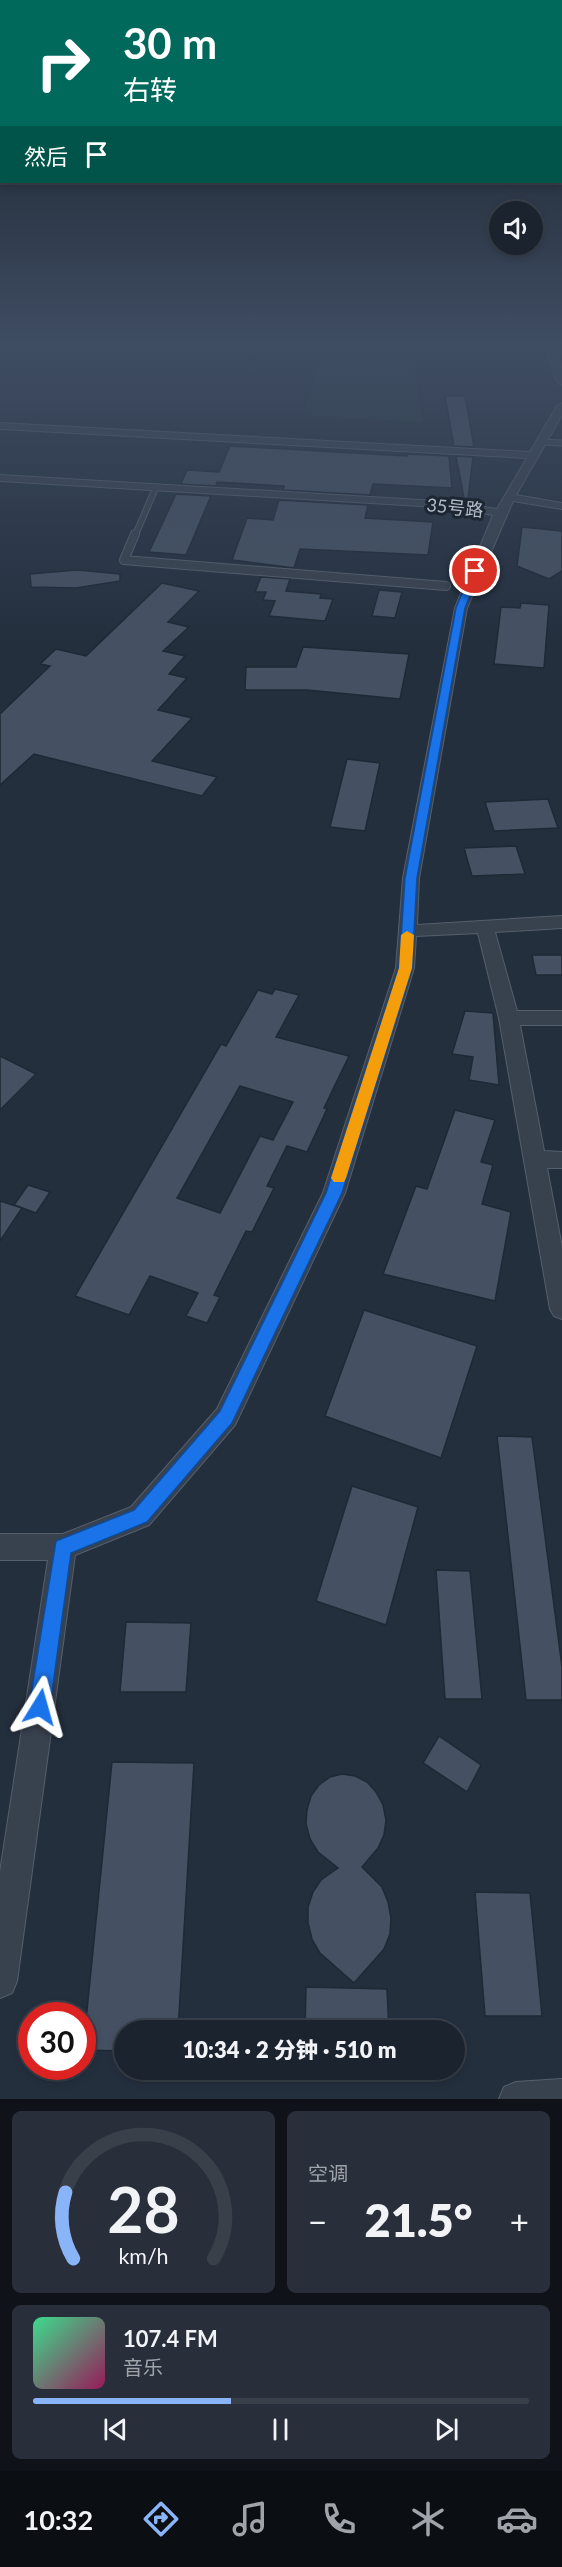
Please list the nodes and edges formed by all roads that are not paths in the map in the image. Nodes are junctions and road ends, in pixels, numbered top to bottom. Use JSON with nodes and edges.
{"nodes":[{"id":1,"x":390,"y":442,"type":"edge"},
{"id":2,"x":541,"y":442,"type":"edge"},
{"id":3,"x":562,"y":443,"type":"edge"},
{"id":4,"x":538,"y":448,"type":"junction"},
{"id":5,"x":0,"y":477,"type":"edge"},
{"id":6,"x":156,"y":488,"type":"junction"},
{"id":7,"x":504,"y":505,"type":"junction"},
{"id":8,"x":562,"y":506,"type":"edge"},
{"id":9,"x":446,"y":586,"type":"dead end"},
{"id":10,"x":562,"y":922,"type":"edge"},
{"id":11,"x":485,"y":927,"type":"junction"},
{"id":12,"x":408,"y":931,"type":"junction"},
{"id":13,"x":509,"y":1017,"type":"junction"},
{"id":14,"x":562,"y":1018,"type":"edge"},
{"id":15,"x":535,"y":1160,"type":"junction"},
{"id":16,"x":562,"y":1160,"type":"edge"},
{"id":17,"x":562,"y":1309,"type":"edge"},
{"id":18,"x":0,"y":1547,"type":"edge"},
{"id":19,"x":63,"y":1547,"type":"junction"},
{"id":20,"x":0,"y":1981,"type":"edge"},
{"id":21,"x":562,"y":2096,"type":"edge"},
{"id":22,"x":516,"y":2099,"type":"edge"}],
"edges":[{"from":1,"to":4,"type":"street"},
{"from":2,"to":4,"type":"street"},
{"from":3,"to":4,"type":"lane"},
{"from":4,"to":7,"type":"street"},
{"from":5,"to":6,"type":"street","name":"35号路"},
{"from":6,"to":7,"type":"street","name":"35号路"},
{"from":6,"to":9,"type":"lane"},
{"from":7,"to":8,"type":"street","name":"35号路"},
{"from":7,"to":12,"type":"street"},
{"from":10,"to":11,"type":"street"},
{"from":11,"to":12,"type":"street"},
{"from":11,"to":13,"type":"street"},
{"from":12,"to":19,"type":"street"},
{"from":13,"to":14,"type":"street"},
{"from":13,"to":15,"type":"street"},
{"from":15,"to":16,"type":"street"},
{"from":15,"to":17,"type":"street"},
{"from":18,"to":19,"type":"street"},
{"from":19,"to":20,"type":"street"},
{"from":21,"to":22,"type":"street"}]}
